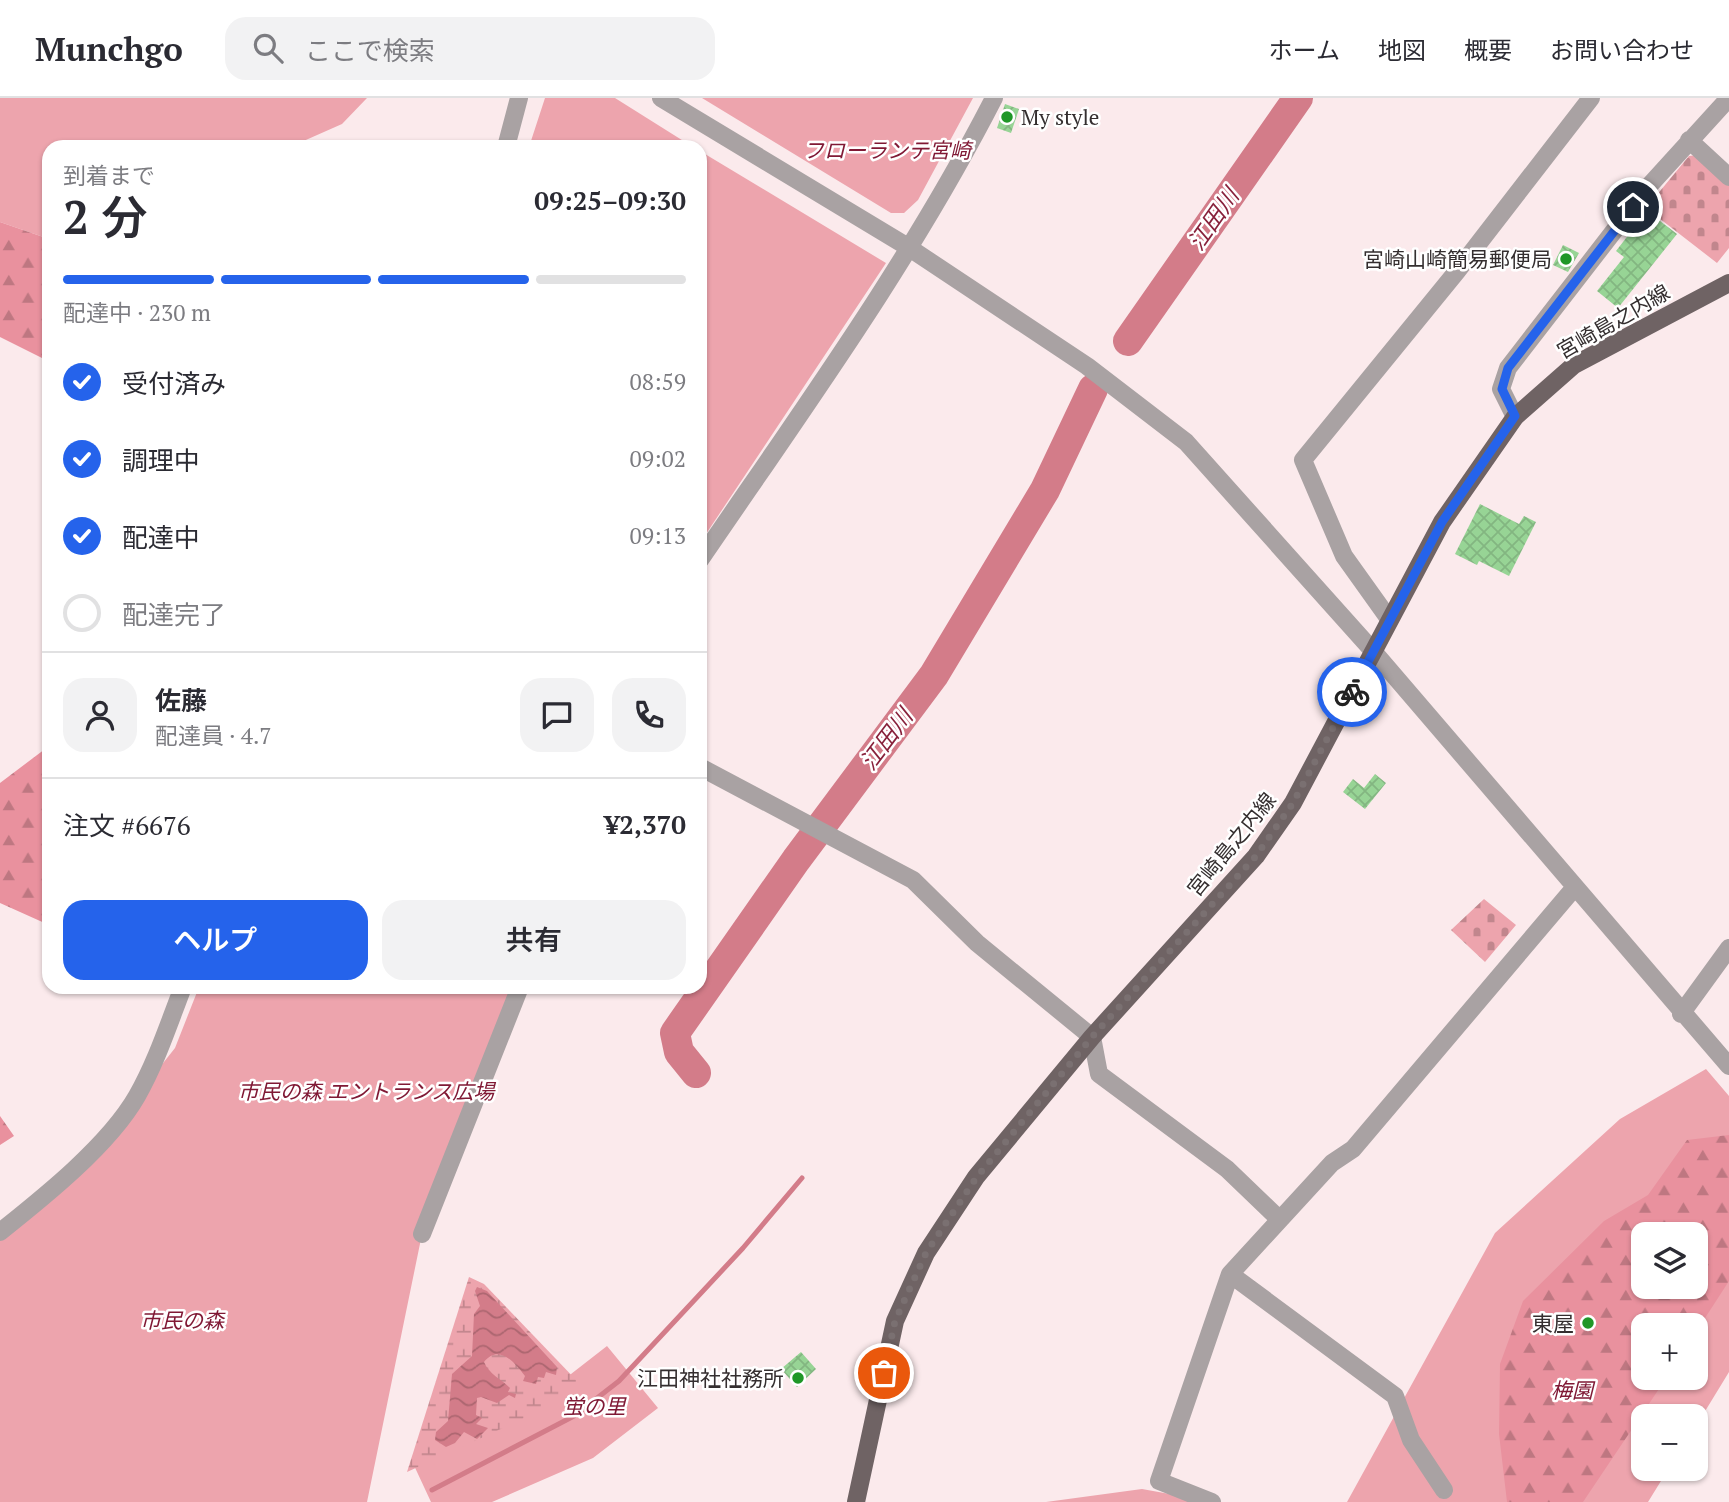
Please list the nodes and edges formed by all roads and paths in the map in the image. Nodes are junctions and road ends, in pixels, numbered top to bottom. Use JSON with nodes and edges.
{"nodes":[{"id":1,"x":519,"y":98,"type":"edge"},
{"id":2,"x":661,"y":98,"type":"edge"},
{"id":3,"x":995,"y":98,"type":"edge"},
{"id":4,"x":1591,"y":98,"type":"edge"},
{"id":5,"x":1729,"y":99,"type":"edge"},
{"id":6,"x":508,"y":140,"type":"edge"},
{"id":7,"x":1689,"y":140,"type":"junction"},
{"id":8,"x":1729,"y":177,"type":"edge"},
{"id":9,"x":908,"y":247,"type":"junction"},
{"id":10,"x":1729,"y":283,"type":"edge"},
{"id":11,"x":1515,"y":416,"type":"junction"},
{"id":12,"x":707,"y":550,"type":"edge"},
{"id":13,"x":1389,"y":619,"type":"junction"},
{"id":14,"x":1373,"y":651,"type":"junction"},
{"id":15,"x":707,"y":770,"type":"edge"},
{"id":16,"x":1575,"y":887,"type":"junction"},
{"id":17,"x":1729,"y":948,"type":"edge"},
{"id":18,"x":180,"y":994,"type":"edge"},
{"id":19,"x":517,"y":994,"type":"edge"},
{"id":20,"x":1681,"y":1014,"type":"junction"},
{"id":21,"x":1092,"y":1037,"type":"junction"},
{"id":22,"x":1729,"y":1066,"type":"edge"},
{"id":23,"x":1278,"y":1218,"type":"junction"},
{"id":24,"x":0,"y":1232,"type":"edge"},
{"id":25,"x":422,"y":1234,"type":"dead end"},
{"id":26,"x":1230,"y":1274,"type":"junction"},
{"id":27,"x":1444,"y":1490,"type":"dead end"},
{"id":28,"x":856,"y":1502,"type":"edge"},
{"id":29,"x":1212,"y":1502,"type":"edge"}],
"edges":[{"from":1,"to":6,"type":"street"},
{"from":2,"to":9,"type":"street"},
{"from":3,"to":9,"type":"street"},
{"from":4,"to":13,"type":"street"},
{"from":5,"to":7,"type":"street"},
{"from":7,"to":8,"type":"street"},
{"from":7,"to":11,"type":"street"},
{"from":9,"to":12,"type":"street"},
{"from":9,"to":14,"type":"street"},
{"from":10,"to":11,"type":"main road","name":"宮崎島之内線"},
{"from":11,"to":13,"type":"main road","name":"宮崎島之内線"},
{"from":13,"to":14,"type":"main road","name":"宮崎島之内線"},
{"from":14,"to":16,"type":"street"},
{"from":14,"to":21,"type":"main road","name":"宮崎島之内線"},
{"from":15,"to":21,"type":"street"},
{"from":16,"to":20,"type":"street"},
{"from":16,"to":23,"type":"street"},
{"from":17,"to":20,"type":"street"},
{"from":18,"to":24,"type":"street"},
{"from":19,"to":25,"type":"street"},
{"from":20,"to":22,"type":"street"},
{"from":21,"to":23,"type":"street"},
{"from":21,"to":28,"type":"main road","name":"宮崎島之内線"},
{"from":23,"to":26,"type":"street"},
{"from":26,"to":27,"type":"street"},
{"from":26,"to":29,"type":"street"}]}
